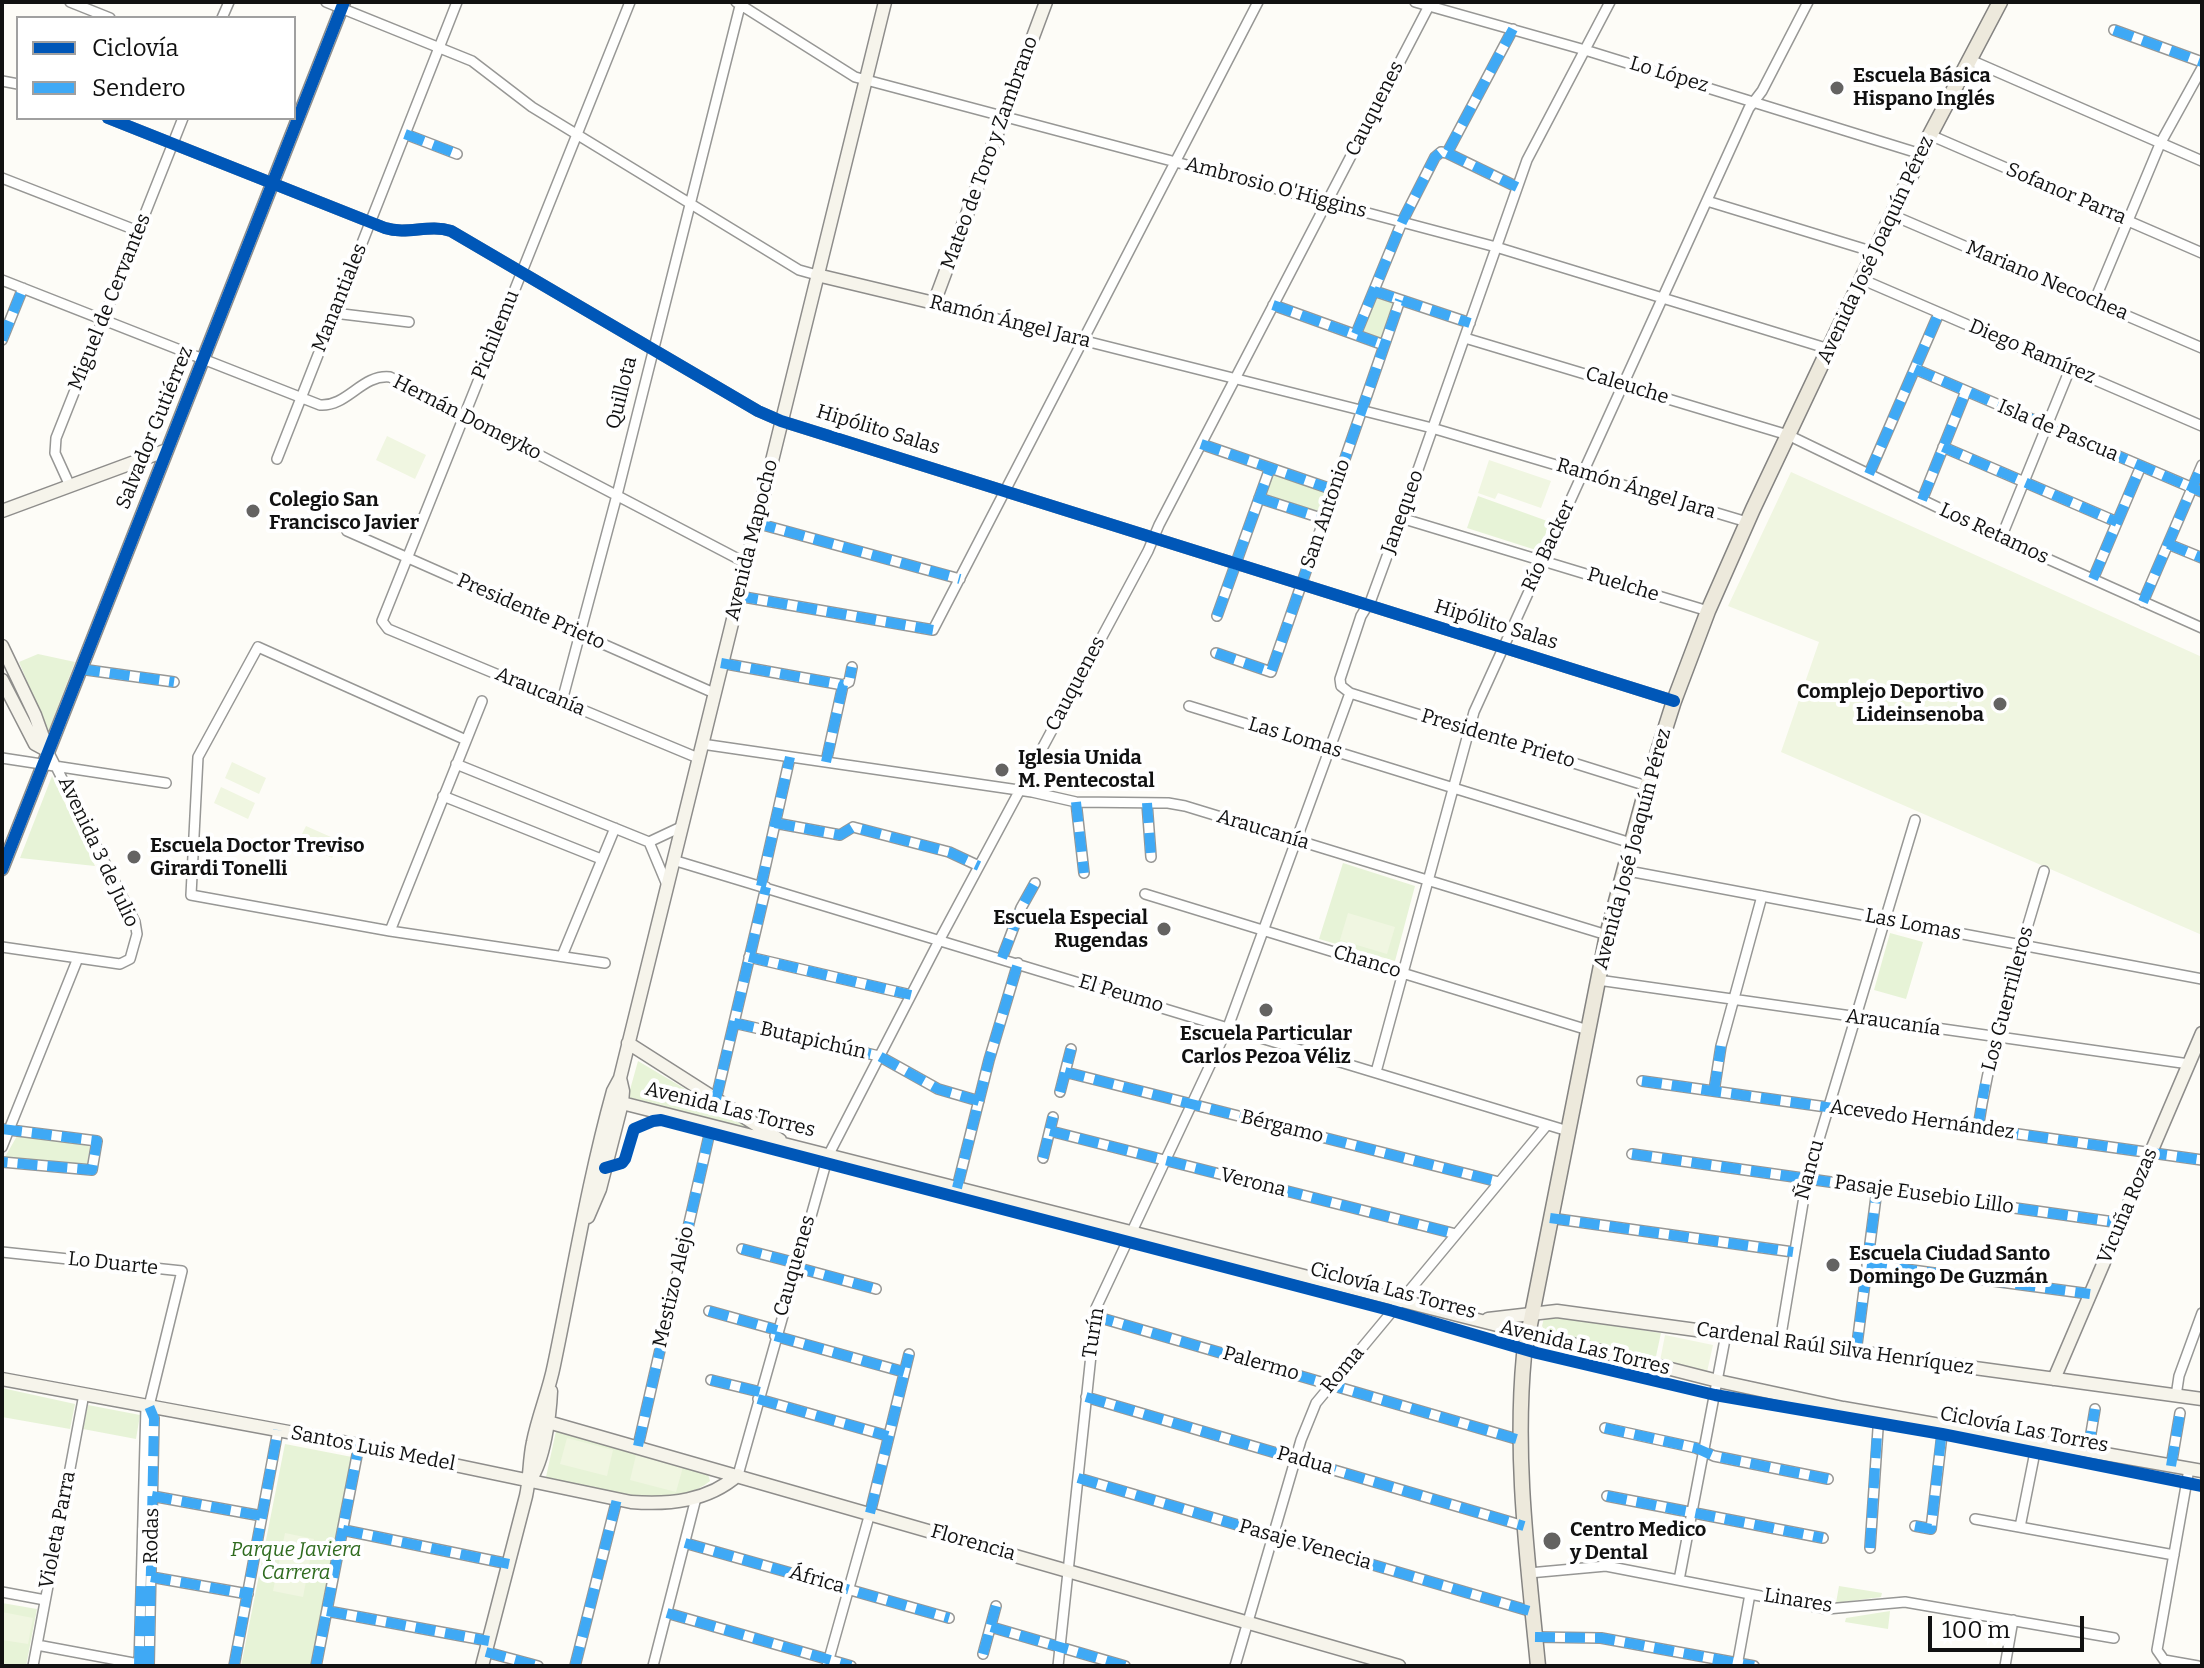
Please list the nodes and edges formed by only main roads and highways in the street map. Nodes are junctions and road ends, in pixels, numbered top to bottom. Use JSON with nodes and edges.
{"nodes":[{"id":1,"x":885,"y":2,"type":"edge"},
{"id":2,"x":1046,"y":2,"type":"edge"},
{"id":3,"x":2000,"y":2,"type":"edge"},
{"id":4,"x":343,"y":5,"type":"edge"},
{"id":5,"x":817,"y":275,"type":"junction"},
{"id":6,"x":934,"y":303,"type":"joint"},
{"id":7,"x":167,"y":450,"type":"junction"},
{"id":8,"x":2,"y":511,"type":"edge"},
{"id":9,"x":2,"y":646,"type":"edge"},
{"id":10,"x":2,"y":680,"type":"edge"},
{"id":11,"x":48,"y":751,"type":"junction"},
{"id":12,"x":5,"y":854,"type":"edge"},
{"id":13,"x":2,"y":869,"type":"edge"},
{"id":14,"x":2202,"y":1033,"type":"edge"},
{"id":15,"x":628,"y":1043,"type":"junction"},
{"id":16,"x":620,"y":1078,"type":"junction"},
{"id":17,"x":622,"y":1103,"type":"junction"},
{"id":18,"x":790,"y":1146,"type":"junction"},
{"id":19,"x":585,"y":1221,"type":"junction"},
{"id":20,"x":1531,"y":1313,"type":"junction"},
{"id":21,"x":1468,"y":1318,"type":"junction"},
{"id":22,"x":1527,"y":1333,"type":"junction"},
{"id":23,"x":2,"y":1379,"type":"edge"},
{"id":24,"x":2054,"y":1379,"type":"junction"},
{"id":25,"x":2202,"y":1399,"type":"edge"},
{"id":26,"x":542,"y":1425,"type":"junction"},
{"id":27,"x":2196,"y":1470,"type":"edge"},
{"id":28,"x":738,"y":1475,"type":"junction"},
{"id":29,"x":530,"y":1480,"type":"junction"},
{"id":30,"x":482,"y":1666,"type":"edge"},
{"id":31,"x":1399,"y":1666,"type":"edge"},
{"id":32,"x":1538,"y":1666,"type":"edge"}],
"edges":[{"from":1,"to":5,"type":"main road","name":"Avenida Mapocho"},
{"from":2,"to":6,"type":"main road","name":"Mateo de Toro y Zambrano"},
{"from":3,"to":20,"type":"main road","name":"Avenida José Joaquín Pérez"},
{"from":4,"to":7,"type":"main road","name":"Salvador Gutiérrez"},
{"from":5,"to":6,"type":"main road","name":"Ramón Ángel Jara"},
{"from":5,"to":15,"type":"main road","name":"Avenida Mapocho"},
{"from":7,"to":8,"type":"main road"},
{"from":7,"to":11,"type":"main road","name":"Salvador Gutiérrez"},
{"from":9,"to":11,"type":"main road","name":"Avenida 3 de Julio"},
{"from":10,"to":11,"type":"main road","name":"Avenida 3 de Julio"},
{"from":11,"to":12,"type":"main road","name":"Salvador Gutiérrez"},
{"from":12,"to":13,"type":"main road","name":"Salvador Gutiérrez"},
{"from":14,"to":24,"type":"main road","name":"Vicuña Rozas"},
{"from":15,"to":16,"type":"main road","name":"Avenida Mapocho"},
{"from":15,"to":18,"type":"main road","name":"Avenida Las Torres"},
{"from":16,"to":17,"type":"main road","name":"Avenida Mapocho"},
{"from":16,"to":19,"type":"main road","name":"Avenida Mapocho"},
{"from":17,"to":18,"type":"main road","name":"Avenida Las Torres"},
{"from":17,"to":19,"type":"main road","name":"Avenida Mapocho"},
{"from":18,"to":21,"type":"main road","name":"Avenida Las Torres"},
{"from":19,"to":26,"type":"main road","name":"Avenida Mapocho"},
{"from":20,"to":21,"type":"main road","name":"Cardenal Raúl Silva Henríquez"},
{"from":20,"to":22,"type":"main road","name":"Avenida José Joaquín Pérez"},
{"from":20,"to":24,"type":"main road","name":"Cardenal Raúl Silva Henríquez"},
{"from":21,"to":22,"type":"main road","name":"Avenida Las Torres"},
{"from":22,"to":27,"type":"main road","name":"Avenida Las Torres"},
{"from":22,"to":32,"type":"main road","name":"Avenida José Joaquín Pérez"},
{"from":23,"to":29,"type":"main road","name":"Santos Luis Medel"},
{"from":24,"to":25,"type":"main road","name":"Cardenal Raúl Silva Henríquez"},
{"from":26,"to":28,"type":"main road","name":"Florencia"},
{"from":26,"to":29,"type":"main road","name":"Avenida Mapocho"},
{"from":28,"to":29,"type":"main road","name":"Santos Luis Medel"},
{"from":28,"to":31,"type":"main road","name":"Florencia"},
{"from":29,"to":30,"type":"main road","name":"Avenida Mapocho"}]}
